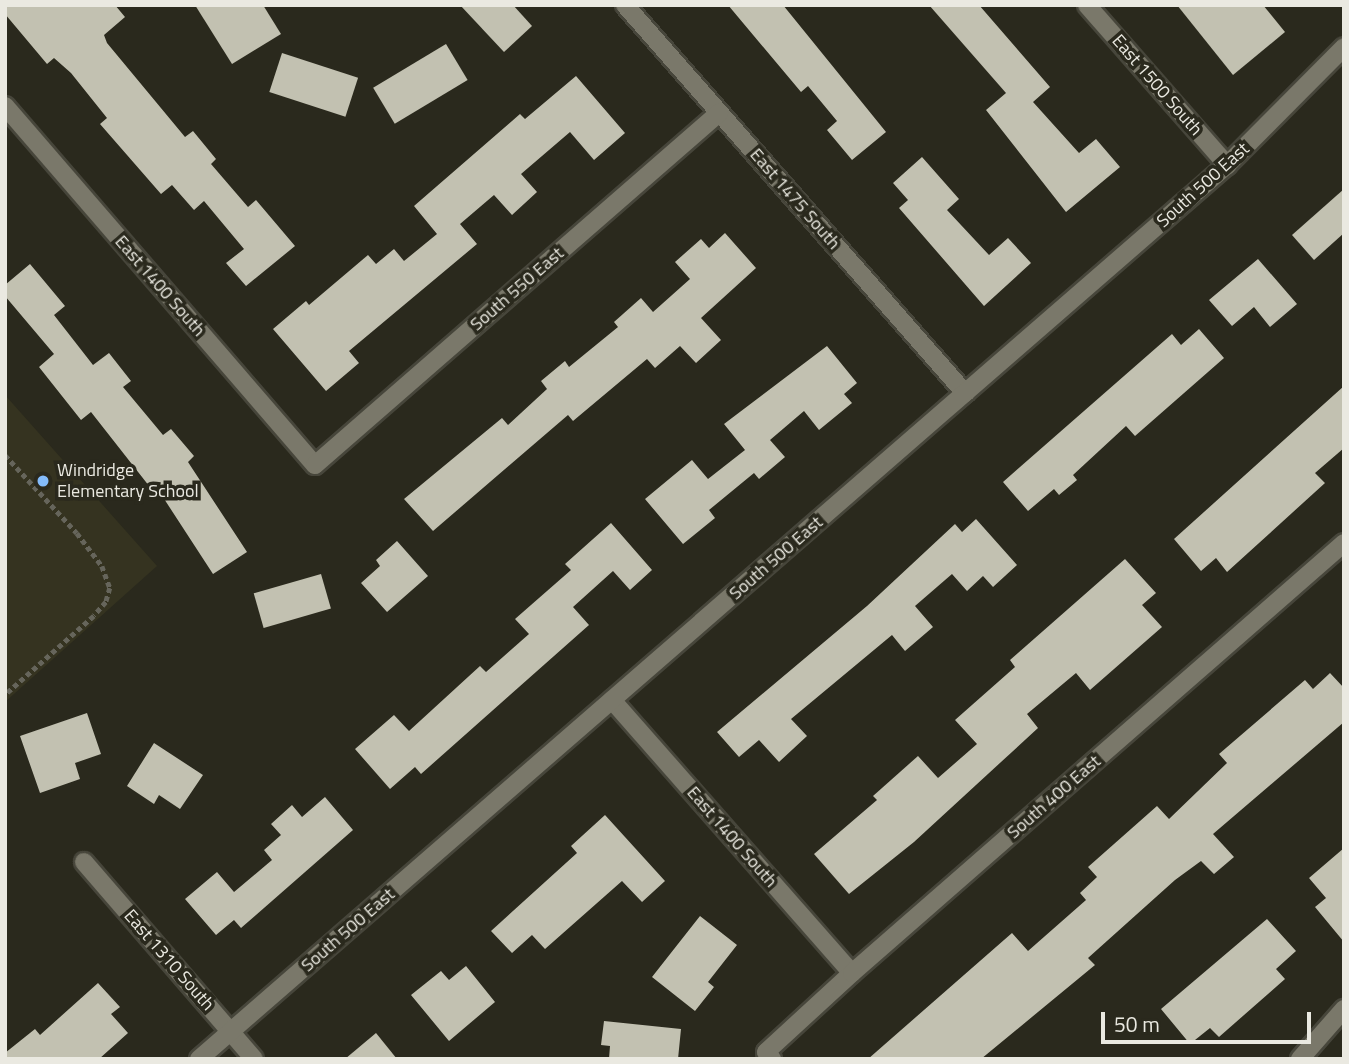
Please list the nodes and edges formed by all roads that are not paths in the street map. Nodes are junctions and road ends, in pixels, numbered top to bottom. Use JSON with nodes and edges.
{"nodes":[{"id":1,"x":625,"y":5,"type":"edge"},
{"id":2,"x":1087,"y":5,"type":"edge"},
{"id":3,"x":1344,"y":47,"type":"edge"},
{"id":4,"x":5,"y":106,"type":"edge"},
{"id":5,"x":719,"y":113,"type":"junction"},
{"id":6,"x":1227,"y":165,"type":"junction"},
{"id":7,"x":965,"y":394,"type":"junction"},
{"id":8,"x":316,"y":465,"type":"joint"},
{"id":9,"x":1344,"y":543,"type":"edge"},
{"id":10,"x":612,"y":700,"type":"junction"},
{"id":11,"x":84,"y":862,"type":"dead end"},
{"id":12,"x":852,"y":973,"type":"junction"},
{"id":13,"x":1344,"y":1009,"type":"edge"},
{"id":14,"x":230,"y":1032,"type":"junction"},
{"id":15,"x":769,"y":1055,"type":"edge"},
{"id":16,"x":199,"y":1059,"type":"edge"},
{"id":17,"x":254,"y":1059,"type":"edge"},
{"id":18,"x":1300,"y":1059,"type":"edge"}],
"edges":[{"from":1,"to":5,"type":"street","name":"East 1475 South"},
{"from":2,"to":6,"type":"street","name":"East 1500 South"},
{"from":3,"to":6,"type":"street","name":"South 500 East"},
{"from":4,"to":8,"type":"street","name":"East 1400 South"},
{"from":5,"to":7,"type":"street","name":"East 1475 South"},
{"from":5,"to":8,"type":"street","name":"South 550 East"},
{"from":6,"to":7,"type":"street","name":"South 500 East"},
{"from":7,"to":10,"type":"street","name":"South 500 East"},
{"from":9,"to":12,"type":"street","name":"South 400 East"},
{"from":10,"to":12,"type":"street","name":"East 1400 South"},
{"from":10,"to":14,"type":"street","name":"South 500 East"},
{"from":11,"to":14,"type":"street","name":"East 1310 South"},
{"from":12,"to":15,"type":"street","name":"South 400 East"},
{"from":13,"to":18,"type":"street"},
{"from":14,"to":16,"type":"street","name":"South 500 East"},
{"from":14,"to":17,"type":"street","name":"East 1310 South"}]}
